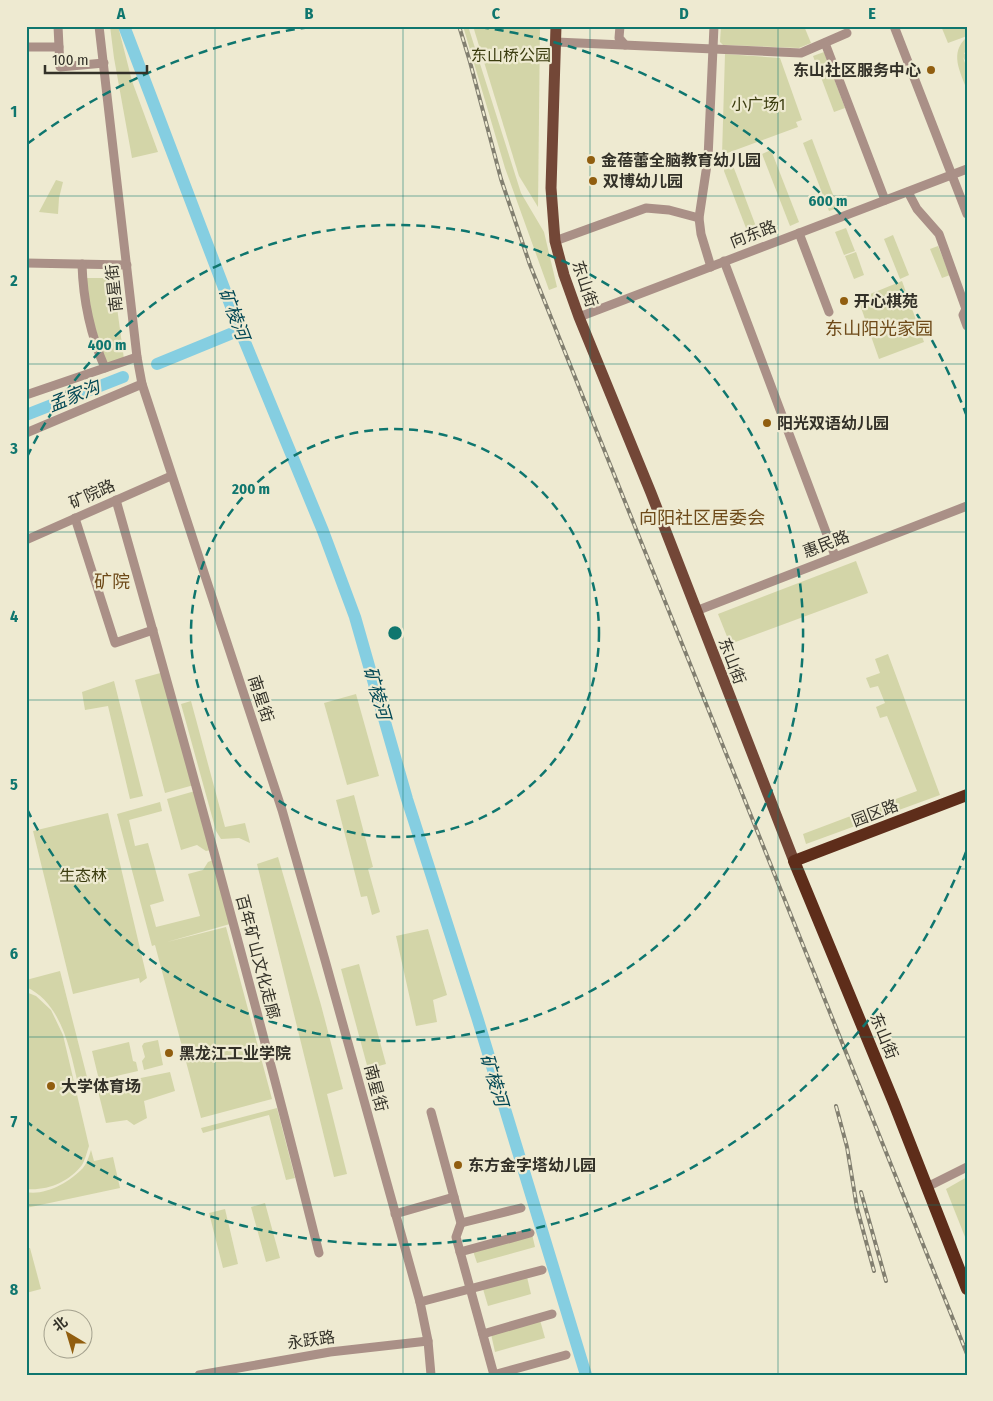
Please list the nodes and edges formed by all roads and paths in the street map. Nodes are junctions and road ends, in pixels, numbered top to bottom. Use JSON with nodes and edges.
{"nodes":[{"id":1,"x":58,"y":26,"type":"edge"},
{"id":2,"x":100,"y":26,"type":"edge"},
{"id":3,"x":556,"y":26,"type":"edge"},
{"id":4,"x":620,"y":26,"type":"edge"},
{"id":5,"x":714,"y":26,"type":"edge"},
{"id":6,"x":894,"y":26,"type":"edge"},
{"id":7,"x":847,"y":33,"type":"dead end"},
{"id":8,"x":556,"y":42,"type":"junction"},
{"id":9,"x":825,"y":43,"type":"junction"},
{"id":10,"x":625,"y":45,"type":"junction"},
{"id":11,"x":26,"y":48,"type":"edge"},
{"id":12,"x":59,"y":48,"type":"junction"},
{"id":13,"x":713,"y":49,"type":"junction"},
{"id":14,"x":104,"y":62,"type":"junction"},
{"id":15,"x":967,"y":169,"type":"edge"},
{"id":16,"x":952,"y":175,"type":"junction"},
{"id":17,"x":908,"y":192,"type":"junction"},
{"id":18,"x":885,"y":200,"type":"junction"},
{"id":19,"x":967,"y":214,"type":"edge"},
{"id":20,"x":699,"y":218,"type":"junction"},
{"id":21,"x":800,"y":233,"type":"junction"},
{"id":22,"x":555,"y":241,"type":"junction"},
{"id":23,"x":724,"y":261,"type":"junction"},
{"id":24,"x":26,"y":262,"type":"edge"},
{"id":25,"x":82,"y":264,"type":"junction"},
{"id":26,"x":127,"y":265,"type":"junction"},
{"id":27,"x":711,"y":267,"type":"junction"},
{"id":28,"x":829,"y":312,"type":"dead end"},
{"id":29,"x":579,"y":317,"type":"junction"},
{"id":30,"x":967,"y":326,"type":"edge"},
{"id":31,"x":137,"y":357,"type":"junction"},
{"id":32,"x":105,"y":368,"type":"junction"},
{"id":33,"x":142,"y":384,"type":"junction"},
{"id":34,"x":26,"y":395,"type":"edge"},
{"id":35,"x":26,"y":433,"type":"edge"},
{"id":36,"x":171,"y":476,"type":"junction"},
{"id":37,"x":116,"y":500,"type":"junction"},
{"id":38,"x":967,"y":506,"type":"edge"},
{"id":39,"x":75,"y":518,"type":"junction"},
{"id":40,"x":26,"y":540,"type":"edge"},
{"id":41,"x":835,"y":556,"type":"junction"},
{"id":42,"x":696,"y":611,"type":"junction"},
{"id":43,"x":153,"y":630,"type":"junction"},
{"id":44,"x":967,"y":794,"type":"edge"},
{"id":45,"x":794,"y":861,"type":"junction"},
{"id":46,"x":431,"y":1112,"type":"dead end"},
{"id":47,"x":967,"y":1167,"type":"edge"},
{"id":48,"x":927,"y":1188,"type":"junction"},
{"id":49,"x":454,"y":1197,"type":"junction"},
{"id":50,"x":521,"y":1208,"type":"dead end"},
{"id":51,"x":395,"y":1214,"type":"junction"},
{"id":52,"x":461,"y":1223,"type":"junction"},
{"id":53,"x":530,"y":1233,"type":"dead end"},
{"id":54,"x":460,"y":1252,"type":"junction"},
{"id":55,"x":319,"y":1253,"type":"dead end"},
{"id":56,"x":542,"y":1270,"type":"dead end"},
{"id":57,"x":470,"y":1289,"type":"junction"},
{"id":58,"x":967,"y":1289,"type":"edge"},
{"id":59,"x":420,"y":1302,"type":"junction"},
{"id":60,"x":552,"y":1314,"type":"dead end"},
{"id":61,"x":483,"y":1334,"type":"junction"},
{"id":62,"x":428,"y":1341,"type":"junction"},
{"id":63,"x":566,"y":1355,"type":"dead end"},
{"id":64,"x":238,"y":1371,"type":"edge"},
{"id":65,"x":199,"y":1375,"type":"edge"},
{"id":66,"x":431,"y":1375,"type":"edge"},
{"id":67,"x":493,"y":1375,"type":"edge"}],
"edges":[{"from":1,"to":12,"type":"street"},
{"from":2,"to":14,"type":"street","name":"南星街"},
{"from":3,"to":8,"type":"main road","name":"东山街"},
{"from":4,"to":10,"type":"street"},
{"from":5,"to":13,"type":"street"},
{"from":6,"to":16,"type":"street"},
{"from":7,"to":9,"type":"street"},
{"from":8,"to":10,"type":"street"},
{"from":8,"to":22,"type":"main road","name":"东山街"},
{"from":9,"to":13,"type":"street"},
{"from":9,"to":18,"type":"street"},
{"from":10,"to":13,"type":"street"},
{"from":11,"to":12,"type":"street"},
{"from":12,"to":14,"type":"street"},
{"from":13,"to":20,"type":"street"},
{"from":14,"to":26,"type":"street","name":"南星街"},
{"from":15,"to":16,"type":"street","name":"向东路"},
{"from":16,"to":17,"type":"street","name":"向东路"},
{"from":16,"to":19,"type":"street"},
{"from":17,"to":18,"type":"street","name":"向东路"},
{"from":17,"to":30,"type":"street"},
{"from":18,"to":21,"type":"street","name":"向东路"},
{"from":20,"to":22,"type":"street"},
{"from":20,"to":27,"type":"street"},
{"from":21,"to":23,"type":"street","name":"向东路"},
{"from":21,"to":28,"type":"street"},
{"from":22,"to":29,"type":"main road","name":"东山街"},
{"from":23,"to":27,"type":"street","name":"向东路"},
{"from":23,"to":41,"type":"street"},
{"from":24,"to":25,"type":"street"},
{"from":25,"to":26,"type":"street"},
{"from":25,"to":32,"type":"street"},
{"from":26,"to":31,"type":"street","name":"南星街"},
{"from":27,"to":29,"type":"street","name":"向东路"},
{"from":29,"to":42,"type":"main road","name":"东山街"},
{"from":31,"to":32,"type":"street"},
{"from":31,"to":33,"type":"street","name":"南星街"},
{"from":32,"to":34,"type":"street"},
{"from":33,"to":35,"type":"street"},
{"from":33,"to":36,"type":"street","name":"南星街"},
{"from":36,"to":37,"type":"street","name":"矿院路"},
{"from":36,"to":51,"type":"street","name":"南星街"},
{"from":37,"to":39,"type":"street","name":"矿院路"},
{"from":37,"to":43,"type":"street","name":"百年矿山文化走廊"},
{"from":38,"to":41,"type":"street","name":"惠民路"},
{"from":39,"to":40,"type":"street","name":"矿院路"},
{"from":39,"to":43,"type":"street"},
{"from":41,"to":42,"type":"street","name":"惠民路"},
{"from":42,"to":45,"type":"main road","name":"东山街"},
{"from":43,"to":55,"type":"street","name":"百年矿山文化走廊"},
{"from":44,"to":45,"type":"highway","name":"园区路"},
{"from":45,"to":48,"type":"highway","name":"东山街"},
{"from":46,"to":49,"type":"street"},
{"from":47,"to":48,"type":"street"},
{"from":48,"to":58,"type":"highway","name":"东山街"},
{"from":49,"to":51,"type":"street"},
{"from":49,"to":52,"type":"street"},
{"from":50,"to":52,"type":"street"},
{"from":51,"to":59,"type":"street","name":"南星街"},
{"from":52,"to":54,"type":"street"},
{"from":53,"to":54,"type":"street"},
{"from":54,"to":57,"type":"street"},
{"from":56,"to":57,"type":"street"},
{"from":57,"to":59,"type":"street"},
{"from":57,"to":61,"type":"street"},
{"from":59,"to":62,"type":"street","name":"南星街"},
{"from":60,"to":61,"type":"street"},
{"from":61,"to":67,"type":"street"},
{"from":62,"to":64,"type":"street","name":"永跃路"},
{"from":62,"to":66,"type":"street","name":"南星街"},
{"from":63,"to":67,"type":"street"},
{"from":64,"to":65,"type":"street","name":"永跃路"}]}
